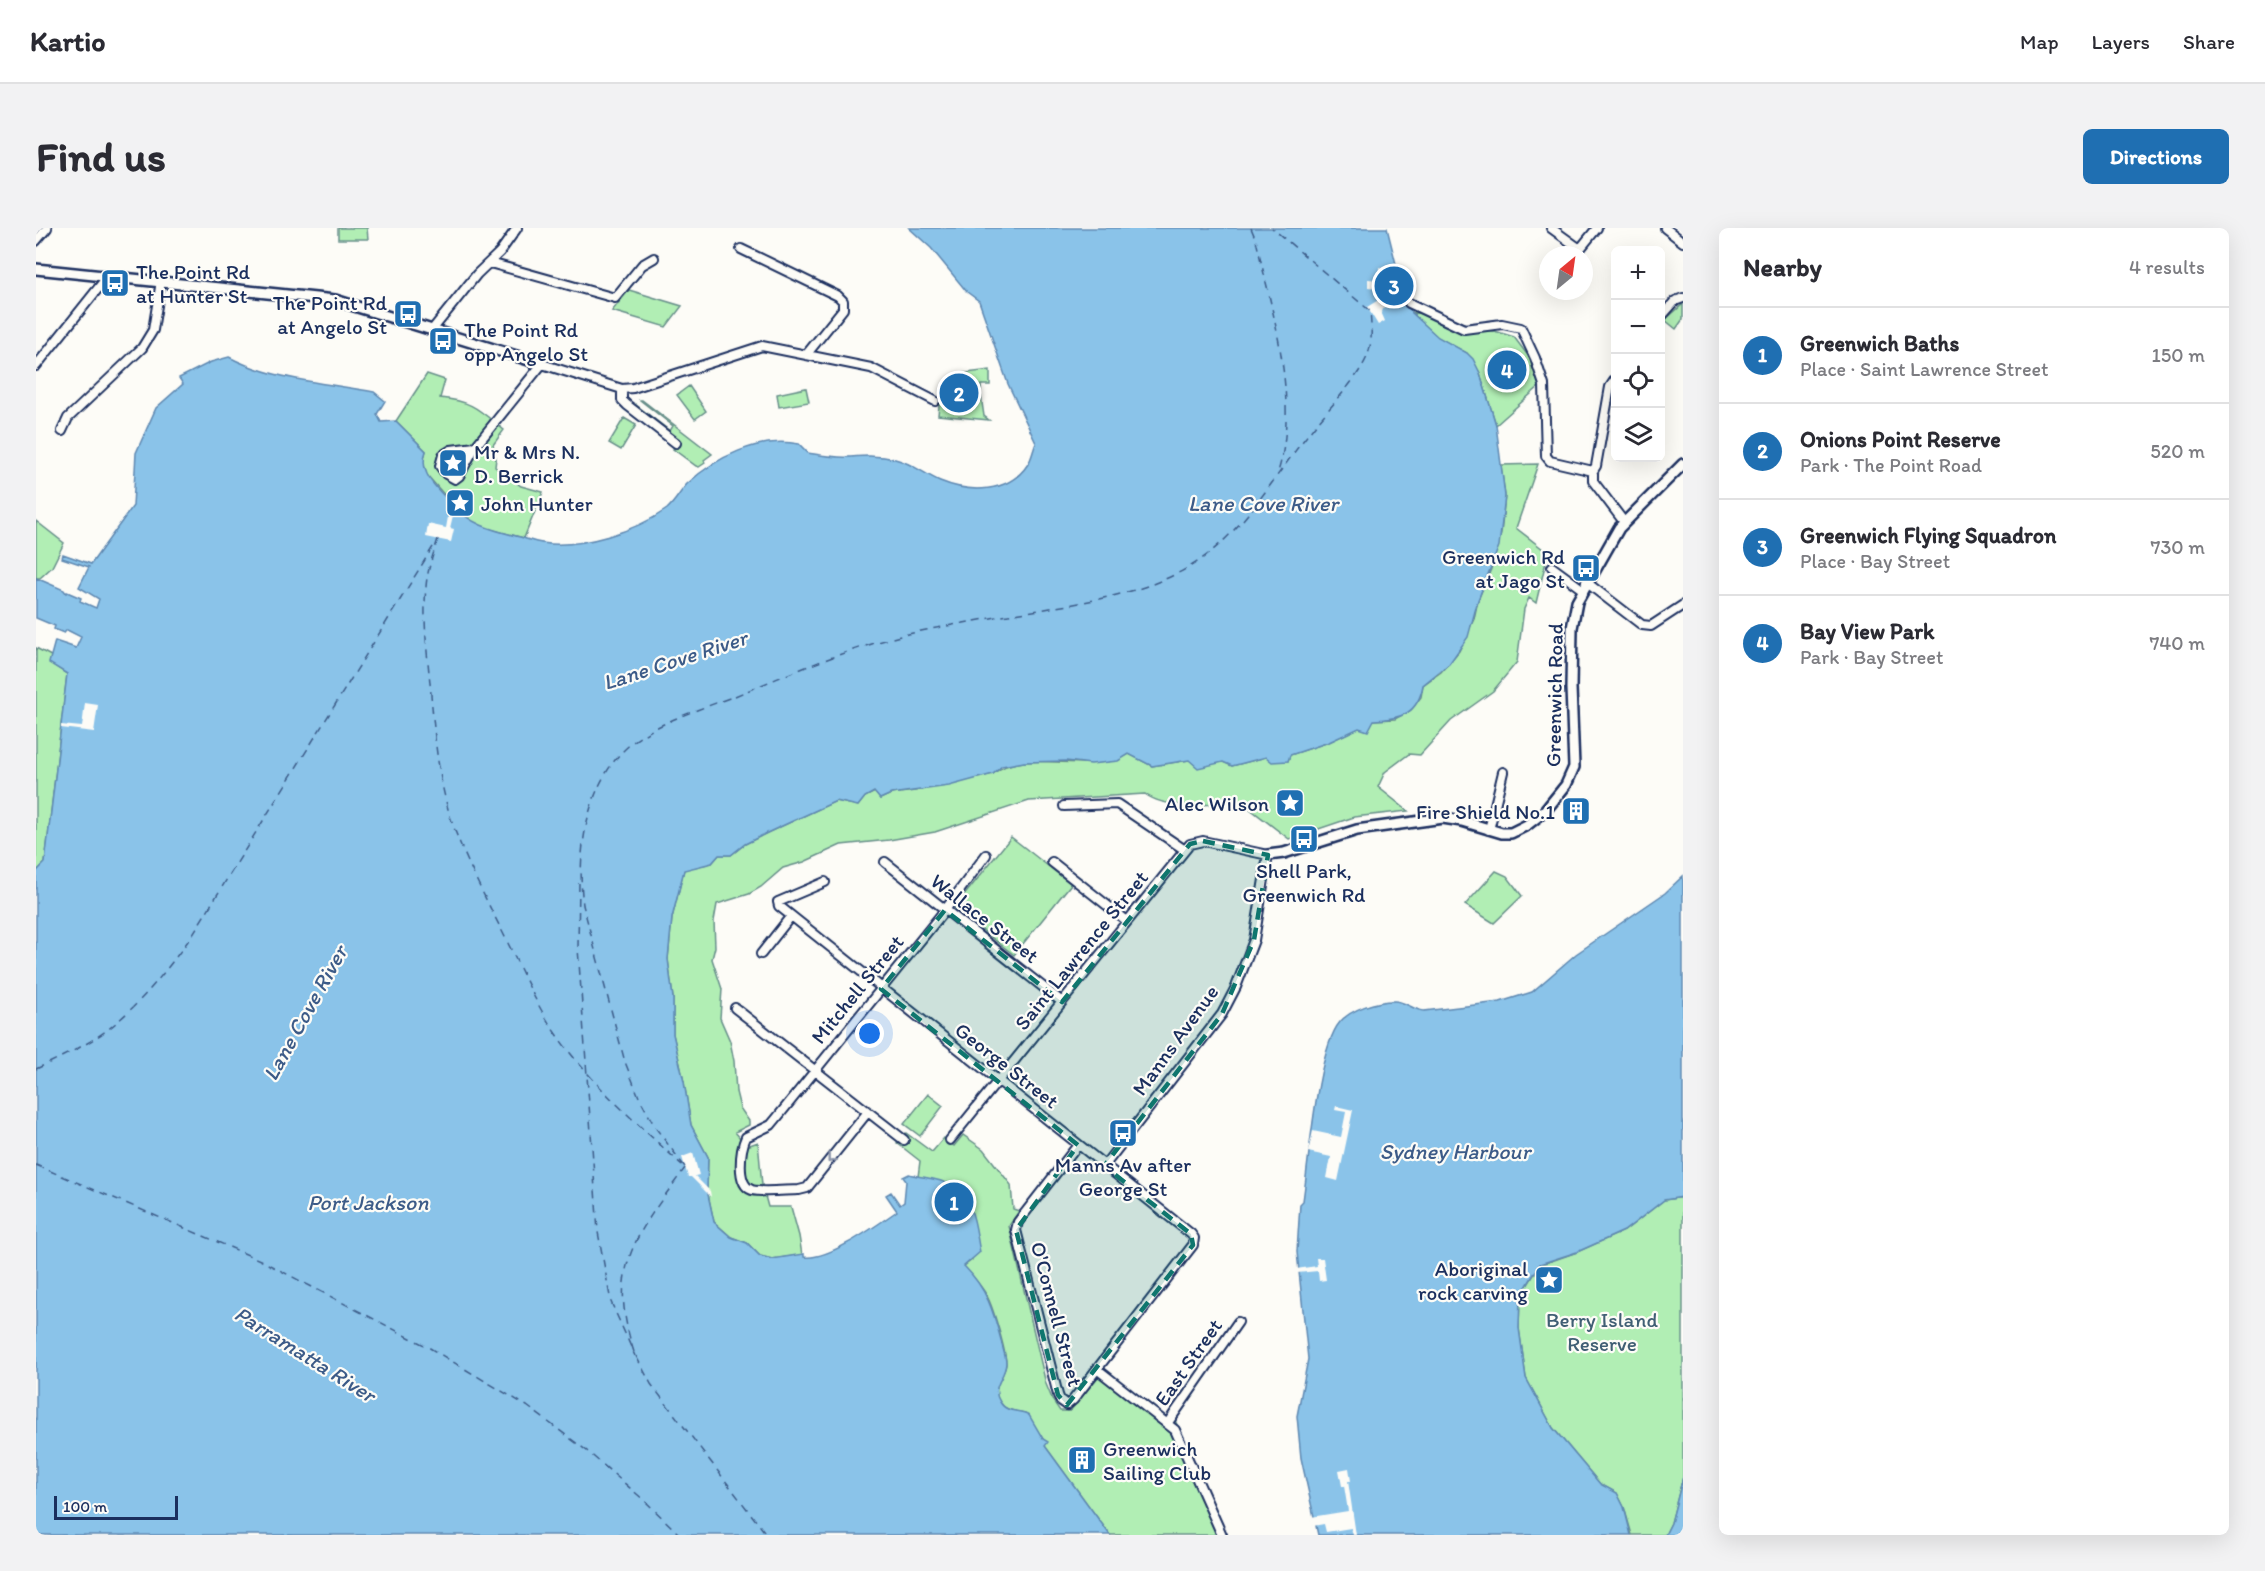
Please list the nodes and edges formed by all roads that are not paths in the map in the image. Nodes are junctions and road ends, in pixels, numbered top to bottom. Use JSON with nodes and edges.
{"nodes":[{"id":1,"x":47,"y":228,"type":"edge"},
{"id":2,"x":517,"y":228,"type":"edge"},
{"id":3,"x":1551,"y":228,"type":"edge"},
{"id":4,"x":1597,"y":228,"type":"edge"},
{"id":5,"x":1665,"y":228,"type":"edge"},
{"id":6,"x":36,"y":241,"type":"edge"},
{"id":7,"x":1683,"y":242,"type":"edge"},
{"id":8,"x":741,"y":249,"type":"dead end"},
{"id":9,"x":654,"y":258,"type":"dead end"},
{"id":10,"x":490,"y":263,"type":"junction"},
{"id":11,"x":36,"y":269,"type":"edge"},
{"id":12,"x":108,"y":276,"type":"junction"},
{"id":13,"x":160,"y":281,"type":"junction"},
{"id":14,"x":1683,"y":298,"type":"edge"},
{"id":15,"x":1409,"y":303,"type":"dead end"},
{"id":16,"x":1665,"y":312,"type":"edge"},
{"id":17,"x":432,"y":330,"type":"junction"},
{"id":18,"x":806,"y":355,"type":"junction"},
{"id":19,"x":542,"y":364,"type":"junction"},
{"id":20,"x":36,"y":366,"type":"edge"},
{"id":21,"x":1611,"y":386,"type":"edge"},
{"id":22,"x":622,"y":389,"type":"junction"},
{"id":23,"x":935,"y":401,"type":"dead end"},
{"id":24,"x":63,"y":431,"type":"dead end"},
{"id":25,"x":676,"y":443,"type":"dead end"},
{"id":26,"x":475,"y":447,"type":"junction"},
{"id":27,"x":1683,"y":464,"type":"edge"},
{"id":28,"x":1593,"y":471,"type":"junction"},
{"id":29,"x":1624,"y":522,"type":"junction"},
{"id":30,"x":1552,"y":567,"type":"dead end"},
{"id":31,"x":1584,"y":586,"type":"junction"},
{"id":32,"x":1683,"y":605,"type":"edge"},
{"id":33,"x":1503,"y":772,"type":"dead end"},
{"id":34,"x":1064,"y":806,"type":"dead end"},
{"id":35,"x":1489,"y":830,"type":"junction"},
{"id":36,"x":1185,"y":850,"type":"junction"},
{"id":37,"x":986,"y":855,"type":"dead end"},
{"id":38,"x":1268,"y":855,"type":"junction"},
{"id":39,"x":885,"y":862,"type":"dead end"},
{"id":40,"x":1052,"y":862,"type":"dead end"},
{"id":41,"x":825,"y":882,"type":"dead end"},
{"id":42,"x":945,"y":910,"type":"junction"},
{"id":43,"x":791,"y":916,"type":"junction"},
{"id":44,"x":1127,"y":921,"type":"junction"},
{"id":45,"x":761,"y":954,"type":"dead end"},
{"id":46,"x":881,"y":988,"type":"junction"},
{"id":47,"x":1062,"y":1002,"type":"junction"},
{"id":48,"x":735,"y":1008,"type":"dead end"},
{"id":49,"x":815,"y":1070,"type":"junction"},
{"id":50,"x":998,"y":1081,"type":"junction"},
{"id":51,"x":867,"y":1113,"type":"junction"},
{"id":52,"x":904,"y":1140,"type":"dead end"},
{"id":53,"x":950,"y":1140,"type":"dead end"},
{"id":54,"x":1078,"y":1145,"type":"junction"},
{"id":55,"x":1104,"y":1166,"type":"junction"},
{"id":56,"x":1238,"y":1322,"type":"dead end"},
{"id":57,"x":1097,"y":1369,"type":"junction"},
{"id":58,"x":1167,"y":1424,"type":"junction"},
{"id":59,"x":1222,"y":1535,"type":"edge"}],
"edges":[{"from":1,"to":6,"type":"street"},
{"from":2,"to":10,"type":"street"},
{"from":3,"to":4,"type":"street"},
{"from":5,"to":7,"type":"street"},
{"from":8,"to":18,"type":"street"},
{"from":9,"to":10,"type":"street"},
{"from":10,"to":17,"type":"street"},
{"from":11,"to":12,"type":"street"},
{"from":12,"to":13,"type":"street"},
{"from":12,"to":20,"type":"street"},
{"from":13,"to":17,"type":"street"},
{"from":13,"to":24,"type":"street"},
{"from":14,"to":16,"type":"street"},
{"from":15,"to":28,"type":"street"},
{"from":17,"to":19,"type":"street"},
{"from":18,"to":22,"type":"street"},
{"from":18,"to":23,"type":"street"},
{"from":19,"to":22,"type":"street"},
{"from":19,"to":26,"type":"street"},
{"from":21,"to":28,"type":"street"},
{"from":22,"to":25,"type":"street"},
{"from":26,"to":26,"type":"street"},
{"from":27,"to":29,"type":"street","name":"Greenwich Road"},
{"from":28,"to":29,"type":"street"},
{"from":29,"to":31,"type":"street","name":"Greenwich Road"},
{"from":30,"to":31,"type":"street"},
{"from":31,"to":32,"type":"street"},
{"from":31,"to":35,"type":"street","name":"Greenwich Road"},
{"from":33,"to":35,"type":"street"},
{"from":34,"to":36,"type":"street"},
{"from":35,"to":38,"type":"street","name":"Greenwich Road"},
{"from":36,"to":38,"type":"street"},
{"from":36,"to":44,"type":"street","name":"Saint Lawrence Street"},
{"from":37,"to":42,"type":"street","name":"Mitchell Street"},
{"from":38,"to":55,"type":"street","name":"Manns Avenue"},
{"from":39,"to":42,"type":"street","name":"Wallace Street"},
{"from":40,"to":44,"type":"street"},
{"from":41,"to":43,"type":"street"},
{"from":42,"to":46,"type":"street","name":"Mitchell Street"},
{"from":42,"to":47,"type":"street","name":"Wallace Street"},
{"from":43,"to":45,"type":"street"},
{"from":43,"to":46,"type":"street","name":"George Street"},
{"from":44,"to":47,"type":"street","name":"Saint Lawrence Street"},
{"from":46,"to":49,"type":"street","name":"Mitchell Street"},
{"from":46,"to":50,"type":"street","name":"George Street"},
{"from":47,"to":50,"type":"street","name":"Saint Lawrence Street"},
{"from":48,"to":49,"type":"street"},
{"from":49,"to":51,"type":"street"},
{"from":51,"to":49,"type":"street","name":"Mitchell Street","one_way":true},
{"from":50,"to":53,"type":"street","name":"Saint Lawrence Street"},
{"from":50,"to":54,"type":"street","name":"George Street"},
{"from":51,"to":52,"type":"street"},
{"from":54,"to":55,"type":"street","name":"George Street"},
{"from":54,"to":57,"type":"street","name":"O'Connell Street"},
{"from":55,"to":57,"type":"street","name":"George Street"},
{"from":56,"to":58,"type":"street","name":"East Street"},
{"from":57,"to":58,"type":"street"},
{"from":58,"to":59,"type":"street"}]}
